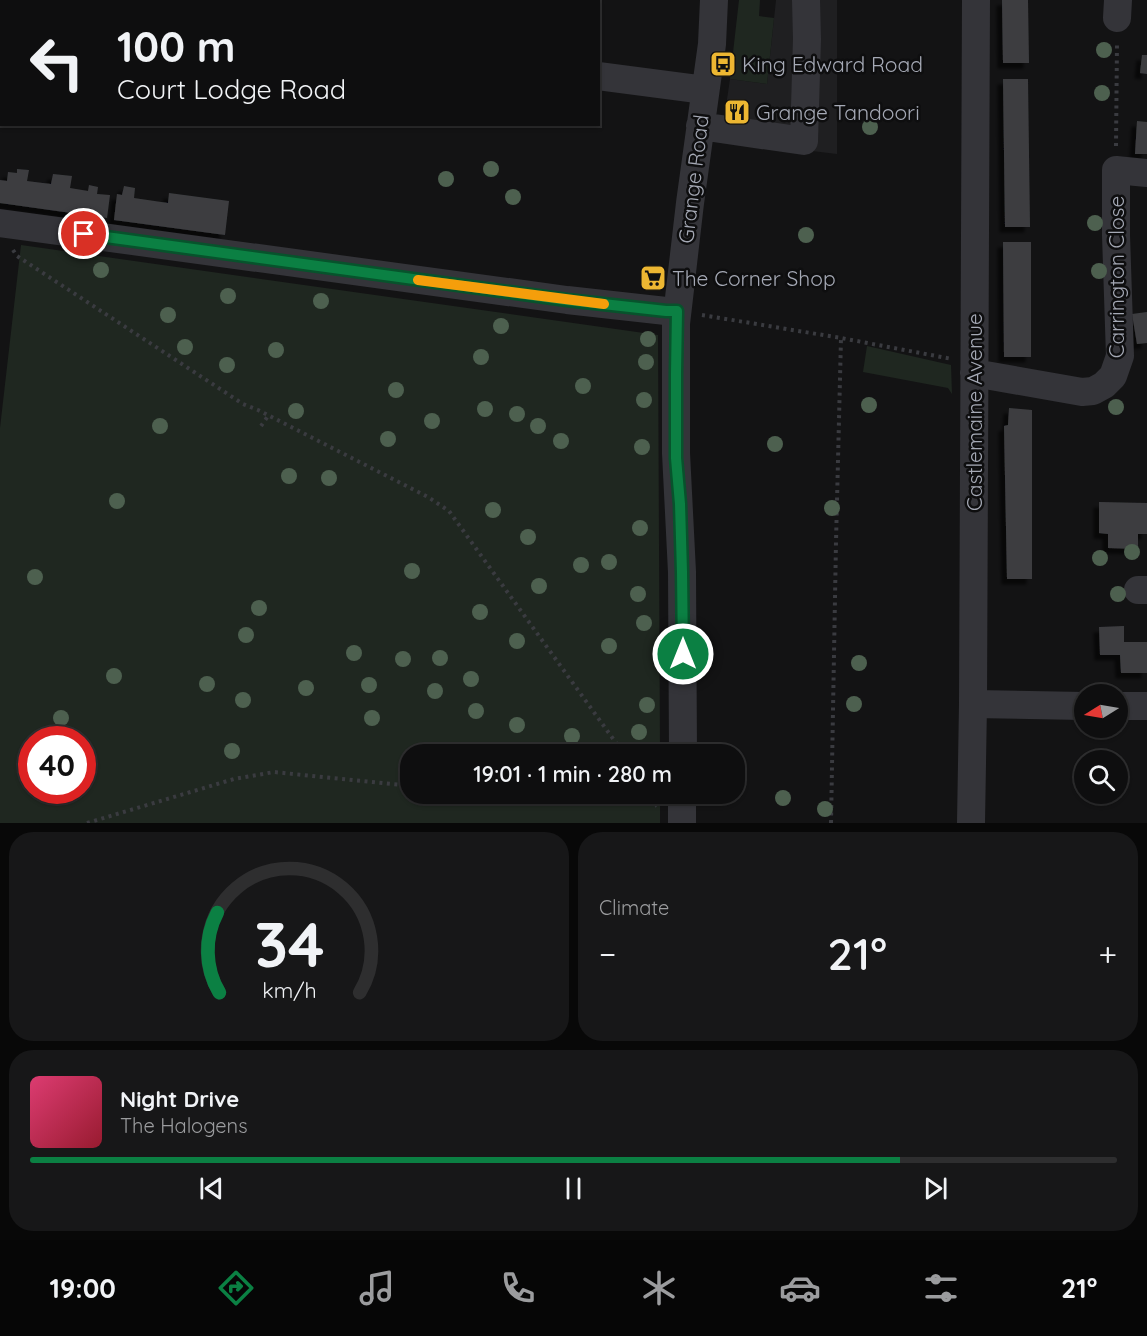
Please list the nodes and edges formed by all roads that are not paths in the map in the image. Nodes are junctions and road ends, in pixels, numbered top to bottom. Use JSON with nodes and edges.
{"nodes":[{"id":1,"x":714,"y":0,"type":"edge"},
{"id":2,"x":806,"y":0,"type":"edge"},
{"id":3,"x":976,"y":0,"type":"edge"},
{"id":4,"x":600,"y":76,"type":"edge"},
{"id":5,"x":705,"y":90,"type":"junction"},
{"id":6,"x":700,"y":126,"type":"junction"},
{"id":7,"x":1147,"y":173,"type":"edge"},
{"id":8,"x":0,"y":223,"type":"edge"},
{"id":9,"x":677,"y":311,"type":"junction"},
{"id":10,"x":974,"y":368,"type":"junction"},
{"id":11,"x":973,"y":704,"type":"junction"},
{"id":12,"x":1074,"y":706,"type":"edge"},
{"id":13,"x":1128,"y":706,"type":"edge"},
{"id":14,"x":1147,"y":706,"type":"edge"},
{"id":15,"x":683,"y":744,"type":"edge"},
{"id":16,"x":682,"y":804,"type":"edge"},
{"id":17,"x":682,"y":823,"type":"edge"},
{"id":18,"x":971,"y":823,"type":"edge"}],
"edges":[{"from":1,"to":5,"type":"street","name":"Grange Road"},
{"from":2,"to":6,"type":"street"},
{"from":3,"to":10,"type":"street","name":"Castlemaine Avenue"},
{"from":4,"to":5,"type":"street"},
{"from":5,"to":6,"type":"street","name":"Grange Road"},
{"from":6,"to":9,"type":"street","name":"Grange Road"},
{"from":7,"to":10,"type":"street","name":"Carrington Close"},
{"from":8,"to":9,"type":"street"},
{"from":9,"to":15,"type":"street","name":"Grange Road"},
{"from":10,"to":11,"type":"street","name":"Castlemaine Avenue"},
{"from":11,"to":12,"type":"street"},
{"from":11,"to":18,"type":"street","name":"Castlemaine Avenue"},
{"from":13,"to":14,"type":"street"},
{"from":16,"to":17,"type":"street"}]}
